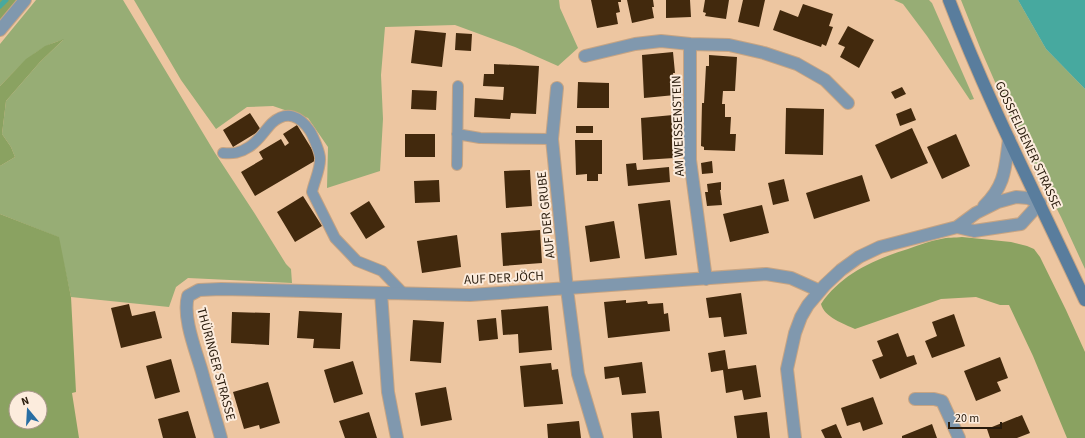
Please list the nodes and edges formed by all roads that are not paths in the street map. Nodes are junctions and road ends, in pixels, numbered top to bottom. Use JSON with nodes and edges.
{"nodes":[{"id":1,"x":25,"y":0,"type":"edge"},
{"id":2,"x":949,"y":0,"type":"edge"},
{"id":3,"x":0,"y":30,"type":"edge"},
{"id":4,"x":690,"y":44,"type":"junction"},
{"id":5,"x":585,"y":56,"type":"dead end"},
{"id":6,"x":458,"y":86,"type":"dead end"},
{"id":7,"x":557,"y":88,"type":"dead end"},
{"id":8,"x":848,"y":103,"type":"dead end"},
{"id":9,"x":457,"y":134,"type":"junction"},
{"id":10,"x":552,"y":139,"type":"junction"},
{"id":11,"x":1009,"y":139,"type":"junction"},
{"id":12,"x":223,"y":152,"type":"dead end"},
{"id":13,"x":457,"y":165,"type":"dead end"},
{"id":14,"x":1040,"y":203,"type":"junction"},
{"id":15,"x":976,"y":214,"type":"junction"},
{"id":16,"x":957,"y":227,"type":"junction"},
{"id":17,"x":706,"y":279,"type":"junction"},
{"id":18,"x":567,"y":289,"type":"junction"},
{"id":19,"x":820,"y":291,"type":"junction"},
{"id":20,"x":381,"y":293,"type":"junction"},
{"id":21,"x":403,"y":293,"type":"junction"},
{"id":22,"x":188,"y":296,"type":"joint"},
{"id":23,"x":1085,"y":300,"type":"edge"},
{"id":24,"x":915,"y":399,"type":"dead end"},
{"id":25,"x":221,"y":438,"type":"edge"},
{"id":26,"x":397,"y":438,"type":"edge"},
{"id":27,"x":597,"y":438,"type":"edge"},
{"id":28,"x":795,"y":438,"type":"edge"},
{"id":29,"x":959,"y":438,"type":"edge"}],
"edges":[{"from":1,"to":3,"type":"street"},
{"from":2,"to":11,"type":"main road","name":"GOSSFELDENER STRASSE"},
{"from":4,"to":5,"type":"street"},
{"from":4,"to":8,"type":"street"},
{"from":4,"to":17,"type":"street","name":"AM WEISSENSTEIN"},
{"from":6,"to":9,"type":"lane"},
{"from":7,"to":10,"type":"street","name":"AUF DER GRUBE"},
{"from":9,"to":10,"type":"lane"},
{"from":9,"to":13,"type":"lane"},
{"from":10,"to":18,"type":"street","name":"AUF DER GRUBE"},
{"from":11,"to":14,"type":"main road","name":"GOSSFELDENER STRASSE"},
{"from":11,"to":15,"type":"street"},
{"from":12,"to":21,"type":"lane"},
{"from":14,"to":15,"type":"street"},
{"from":14,"to":16,"type":"street"},
{"from":14,"to":23,"type":"main road","name":"GOSSFELDENER STRASSE"},
{"from":15,"to":16,"type":"street"},
{"from":16,"to":19,"type":"street"},
{"from":17,"to":18,"type":"street","name":"AUF DER JÖCH"},
{"from":17,"to":19,"type":"street","name":"AUF DER JÖCH"},
{"from":18,"to":21,"type":"street","name":"AUF DER JÖCH"},
{"from":18,"to":27,"type":"street","name":"AUF DER GRUBE"},
{"from":19,"to":28,"type":"street"},
{"from":20,"to":21,"type":"street","name":"AUF DER JÖCH"},
{"from":20,"to":22,"type":"street","name":"AUF DER JÖCH"},
{"from":20,"to":26,"type":"street"},
{"from":22,"to":25,"type":"street","name":"THÜRINGER STRASSE"},
{"from":24,"to":29,"type":"street"}]}
